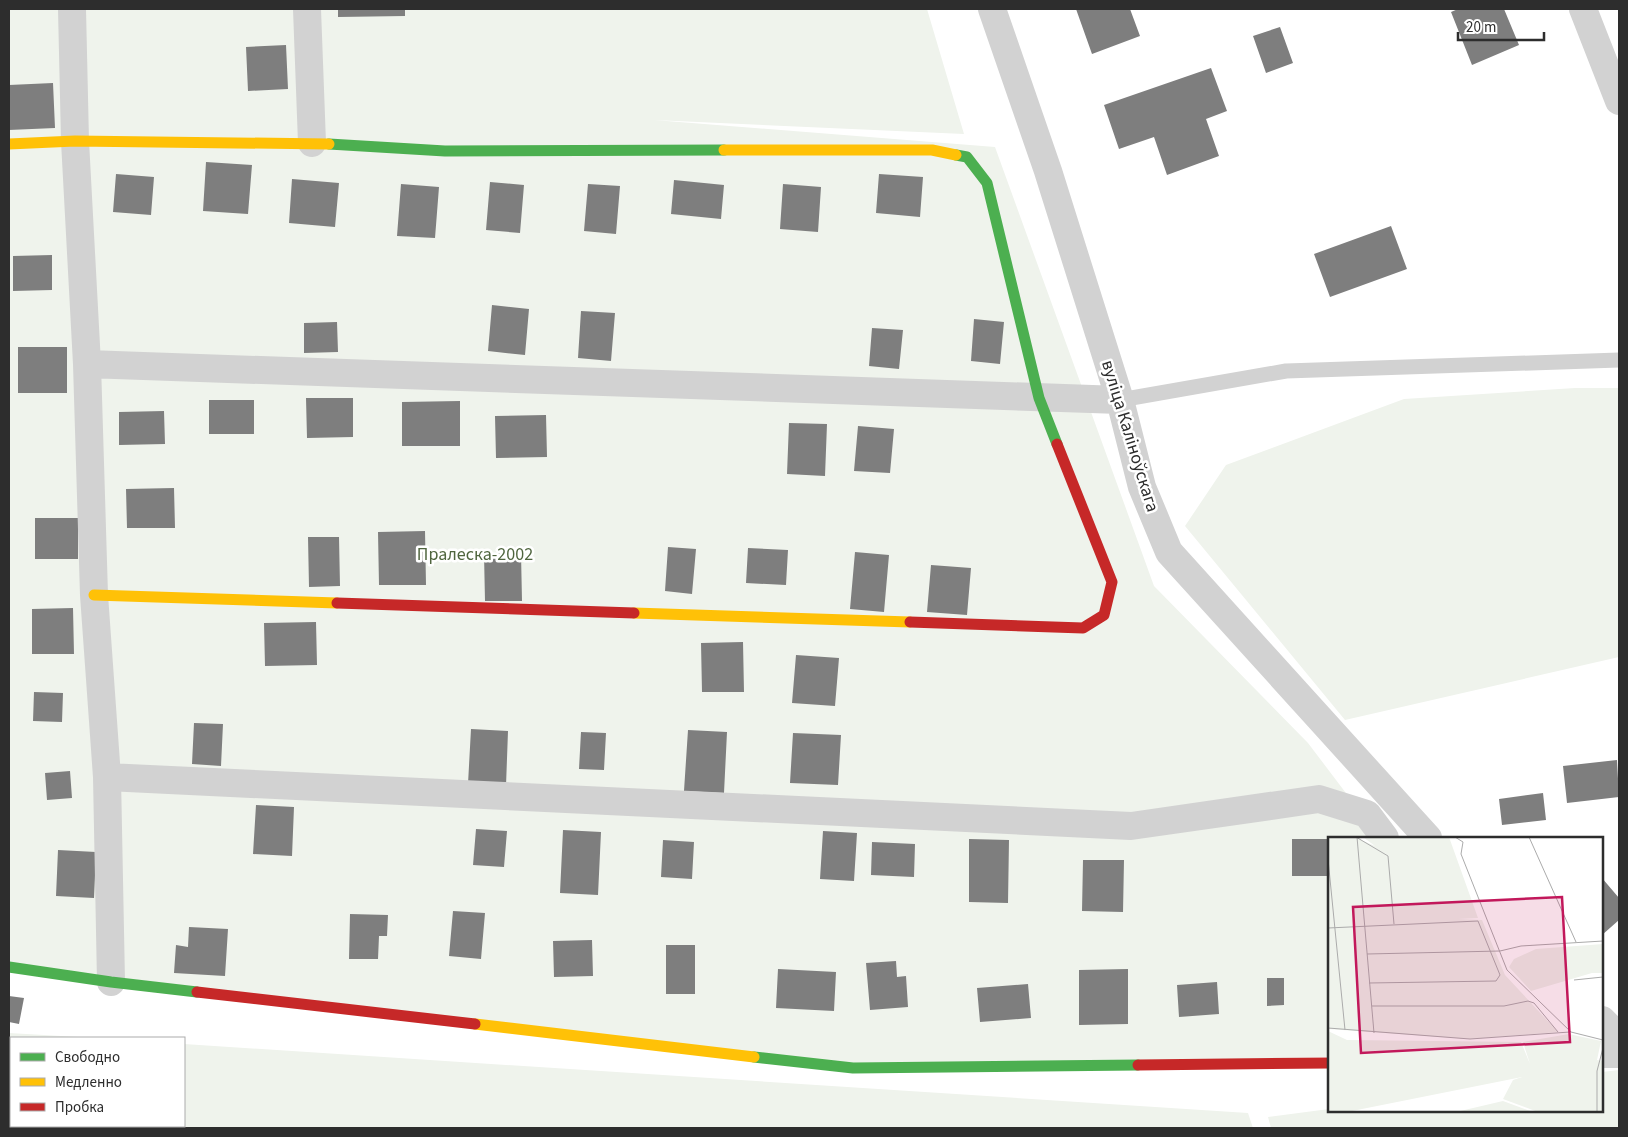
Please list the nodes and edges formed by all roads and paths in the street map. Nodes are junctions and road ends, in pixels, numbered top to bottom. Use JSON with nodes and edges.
{"nodes":[{"id":1,"x":72,"y":9,"type":"edge"},
{"id":2,"x":307,"y":9,"type":"edge"},
{"id":3,"x":992,"y":9,"type":"edge"},
{"id":4,"x":1583,"y":9,"type":"edge"},
{"id":5,"x":1619,"y":101,"type":"edge"},
{"id":6,"x":75,"y":141,"type":"junction"},
{"id":7,"x":312,"y":143,"type":"junction"},
{"id":8,"x":9,"y":144,"type":"edge"},
{"id":9,"x":1619,"y":360,"type":"edge"},
{"id":10,"x":87,"y":364,"type":"junction"},
{"id":11,"x":1039,"y":398,"type":"junction"},
{"id":12,"x":1120,"y":400,"type":"junction"},
{"id":13,"x":94,"y":594,"type":"junction"},
{"id":14,"x":107,"y":777,"type":"junction"},
{"id":15,"x":1384,"y":837,"type":"edge"},
{"id":16,"x":1427,"y":837,"type":"edge"},
{"id":17,"x":9,"y":967,"type":"edge"},
{"id":18,"x":111,"y":982,"type":"junction"},
{"id":19,"x":1603,"y":1021,"type":"edge"},
{"id":20,"x":1619,"y":1036,"type":"edge"},
{"id":21,"x":1603,"y":1054,"type":"edge"},
{"id":22,"x":1619,"y":1054,"type":"edge"},
{"id":23,"x":1328,"y":1063,"type":"edge"}],
"edges":[{"from":1,"to":6,"type":"street"},
{"from":2,"to":7,"type":"street"},
{"from":3,"to":12,"type":"street","name":"вуліца Каліноўскага"},
{"from":4,"to":5,"type":"street"},
{"from":6,"to":7,"type":"street"},
{"from":6,"to":8,"type":"street"},
{"from":6,"to":10,"type":"street"},
{"from":7,"to":11,"type":"street"},
{"from":9,"to":12,"type":"lane"},
{"from":10,"to":11,"type":"street"},
{"from":10,"to":13,"type":"street"},
{"from":11,"to":12,"type":"street"},
{"from":11,"to":13,"type":"street"},
{"from":12,"to":16,"type":"street","name":"вуліца Каліноўскага"},
{"from":13,"to":14,"type":"street"},
{"from":14,"to":15,"type":"street"},
{"from":14,"to":18,"type":"street"},
{"from":17,"to":18,"type":"street"},
{"from":18,"to":23,"type":"street"},
{"from":19,"to":20,"type":"street"},
{"from":21,"to":22,"type":"street"}]}
